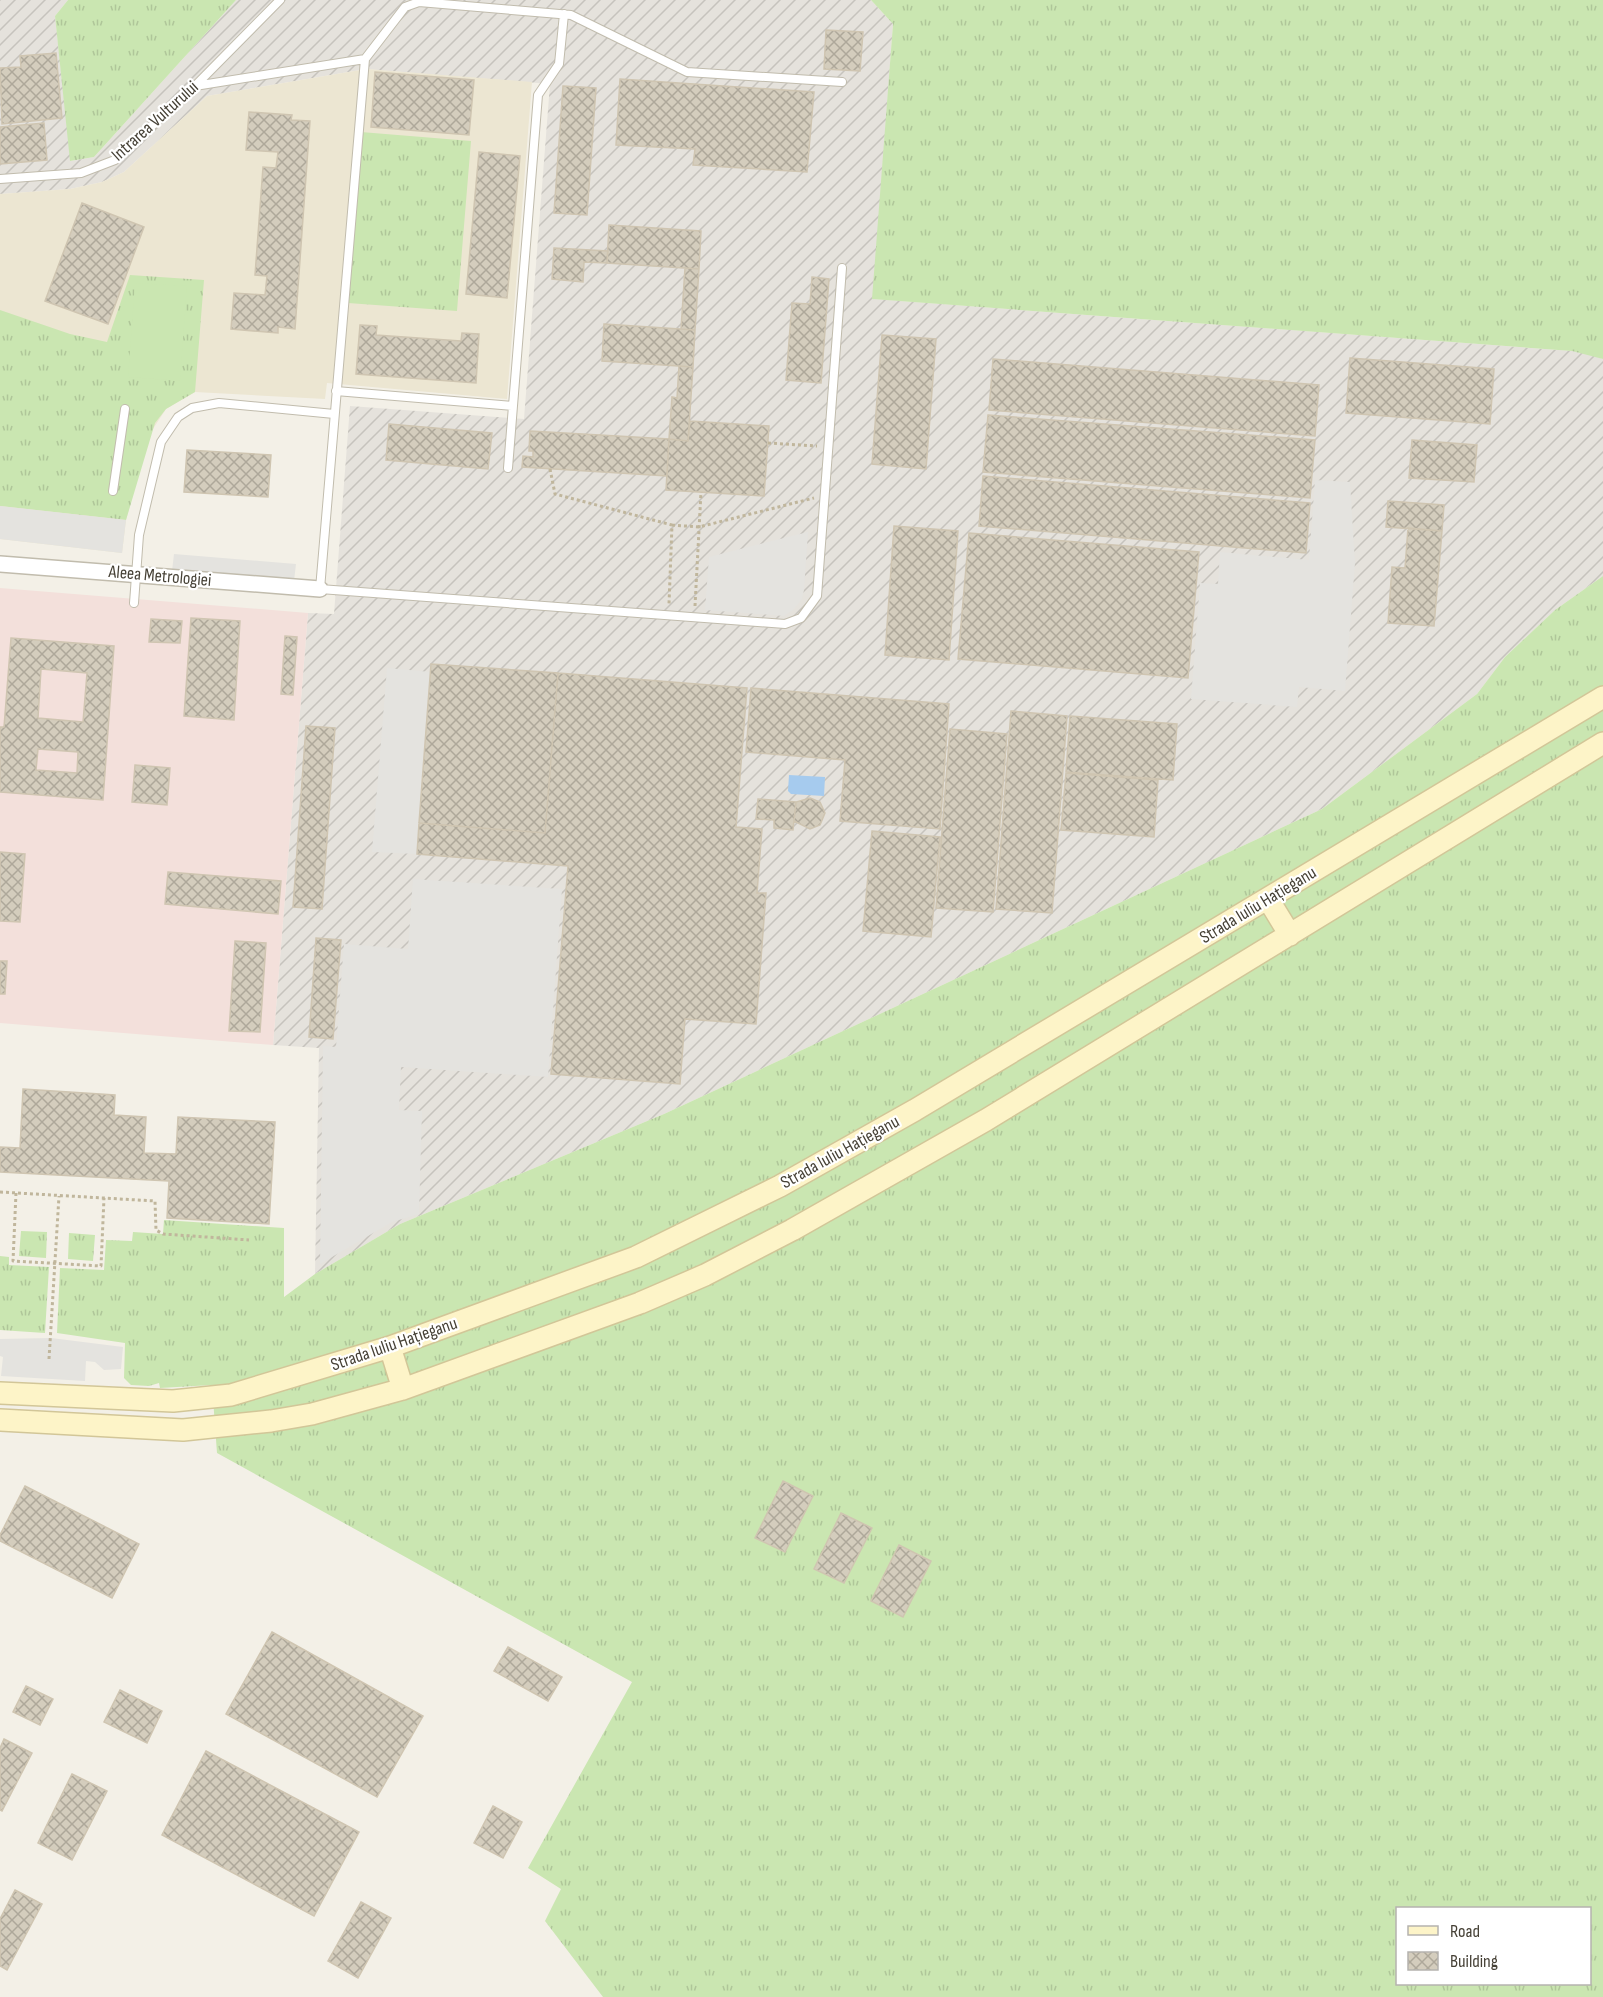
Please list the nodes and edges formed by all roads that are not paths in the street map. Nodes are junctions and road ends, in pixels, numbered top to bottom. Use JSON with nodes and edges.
{"nodes":[{"id":1,"x":280,"y":0,"type":"edge"},
{"id":2,"x":564,"y":14,"type":"junction"},
{"id":3,"x":365,"y":59,"type":"junction"},
{"id":4,"x":842,"y":82,"type":"dead end"},
{"id":5,"x":195,"y":86,"type":"junction"},
{"id":6,"x":0,"y":179,"type":"edge"},
{"id":7,"x":842,"y":268,"type":"dead end"},
{"id":8,"x":336,"y":391,"type":"junction"},
{"id":9,"x":512,"y":406,"type":"junction"},
{"id":10,"x":125,"y":409,"type":"dead end"},
{"id":11,"x":334,"y":414,"type":"junction"},
{"id":12,"x":508,"y":468,"type":"dead end"},
{"id":13,"x":113,"y":491,"type":"dead end"},
{"id":14,"x":0,"y":564,"type":"edge"},
{"id":15,"x":136,"y":574,"type":"junction"},
{"id":16,"x":320,"y":589,"type":"junction"},
{"id":17,"x":134,"y":603,"type":"dead end"},
{"id":18,"x":1603,"y":697,"type":"edge"},
{"id":19,"x":1603,"y":743,"type":"edge"},
{"id":20,"x":1268,"y":899,"type":"junction"},
{"id":21,"x":1290,"y":935,"type":"junction"},
{"id":22,"x":390,"y":1347,"type":"junction"},
{"id":23,"x":403,"y":1389,"type":"junction"},
{"id":24,"x":0,"y":1393,"type":"edge"},
{"id":25,"x":0,"y":1420,"type":"edge"}],
"edges":[{"from":1,"to":5,"type":"lane","name":"Intrarea Vulturului"},
{"from":2,"to":3,"type":"lane"},
{"from":2,"to":4,"type":"lane"},
{"from":2,"to":9,"type":"lane"},
{"from":3,"to":5,"type":"lane"},
{"from":3,"to":8,"type":"lane"},
{"from":5,"to":6,"type":"lane","name":"Intrarea Vulturului"},
{"from":7,"to":16,"type":"lane"},
{"from":8,"to":9,"type":"lane"},
{"from":8,"to":11,"type":"lane"},
{"from":9,"to":12,"type":"lane"},
{"from":10,"to":13,"type":"lane"},
{"from":11,"to":15,"type":"lane"},
{"from":11,"to":16,"type":"lane"},
{"from":14,"to":15,"type":"street","name":"Aleea Metrologiei"},
{"from":15,"to":16,"type":"street","name":"Aleea Metrologiei"},
{"from":15,"to":17,"type":"lane"},
{"from":18,"to":20,"type":"main road","name":"Strada Iuliu Hațieganu"},
{"from":19,"to":21,"type":"main road"},
{"from":20,"to":21,"type":"main road"},
{"from":20,"to":22,"type":"main road","name":"Strada Iuliu Hațieganu"},
{"from":21,"to":23,"type":"main road"},
{"from":22,"to":23,"type":"main road"},
{"from":22,"to":24,"type":"main road","name":"Strada Iuliu Hațieganu"},
{"from":23,"to":25,"type":"main road"}]}
